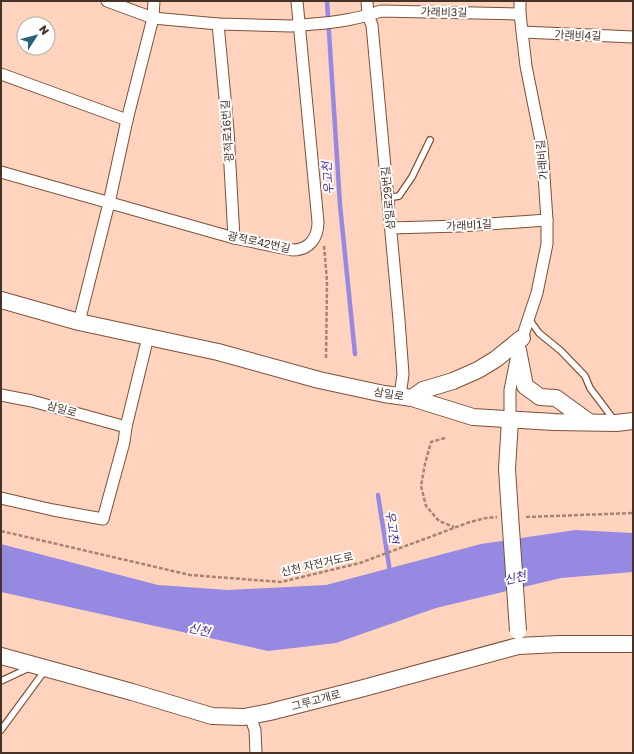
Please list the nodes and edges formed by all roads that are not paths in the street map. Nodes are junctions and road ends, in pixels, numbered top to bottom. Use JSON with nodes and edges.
{"nodes":[{"id":1,"x":107,"y":1,"type":"edge"},
{"id":2,"x":154,"y":1,"type":"edge"},
{"id":3,"x":297,"y":1,"type":"edge"},
{"id":4,"x":367,"y":1,"type":"edge"},
{"id":5,"x":520,"y":1,"type":"edge"},
{"id":6,"x":520,"y":14,"type":"junction"},
{"id":7,"x":368,"y":16,"type":"junction"},
{"id":8,"x":153,"y":18,"type":"junction"},
{"id":9,"x":218,"y":24,"type":"junction"},
{"id":10,"x":299,"y":24,"type":"junction"},
{"id":11,"x":522,"y":32,"type":"junction"},
{"id":12,"x":633,"y":37,"type":"edge"},
{"id":13,"x":1,"y":74,"type":"edge"},
{"id":14,"x":127,"y":120,"type":"junction"},
{"id":15,"x":430,"y":140,"type":"dead end"},
{"id":16,"x":1,"y":172,"type":"edge"},
{"id":17,"x":388,"y":198,"type":"junction"},
{"id":18,"x":108,"y":203,"type":"junction"},
{"id":19,"x":547,"y":220,"type":"junction"},
{"id":20,"x":391,"y":228,"type":"junction"},
{"id":21,"x":234,"y":238,"type":"junction"},
{"id":22,"x":1,"y":300,"type":"edge"},
{"id":23,"x":529,"y":319,"type":"junction"},
{"id":24,"x":79,"y":322,"type":"junction"},
{"id":25,"x":148,"y":337,"type":"junction"},
{"id":26,"x":520,"y":344,"type":"junction"},
{"id":27,"x":1,"y":395,"type":"edge"},
{"id":28,"x":406,"y":397,"type":"junction"},
{"id":29,"x":510,"y":420,"type":"junction"},
{"id":30,"x":633,"y":421,"type":"edge"},
{"id":31,"x":589,"y":422,"type":"junction"},
{"id":32,"x":616,"y":424,"type":"junction"},
{"id":33,"x":126,"y":427,"type":"junction"},
{"id":34,"x":1,"y":498,"type":"edge"},
{"id":35,"x":518,"y":639,"type":"junction"},
{"id":36,"x":633,"y":644,"type":"edge"},
{"id":37,"x":1,"y":656,"type":"edge"},
{"id":38,"x":41,"y":667,"type":"junction"},
{"id":39,"x":1,"y":681,"type":"edge"},
{"id":40,"x":250,"y":716,"type":"junction"},
{"id":41,"x":1,"y":730,"type":"edge"},
{"id":42,"x":256,"y":753,"type":"edge"}],
"edges":[{"from":1,"to":8,"type":"street"},
{"from":2,"to":8,"type":"street"},
{"from":3,"to":10,"type":"street","name":"광적로42번길"},
{"from":4,"to":7,"type":"street","name":"삼일로29번길"},
{"from":5,"to":6,"type":"street","name":"가래비길"},
{"from":6,"to":7,"type":"street","name":"가래비3길"},
{"from":6,"to":11,"type":"street","name":"가래비길"},
{"from":7,"to":10,"type":"street","name":"가래비3길"},
{"from":7,"to":17,"type":"street","name":"삼일로29번길"},
{"from":8,"to":9,"type":"street"},
{"from":8,"to":14,"type":"street"},
{"from":9,"to":10,"type":"street"},
{"from":9,"to":21,"type":"street","name":"광적로16번길"},
{"from":10,"to":21,"type":"street","name":"광적로42번길"},
{"from":11,"to":12,"type":"street","name":"가래비4길"},
{"from":11,"to":19,"type":"street","name":"가래비길"},
{"from":13,"to":14,"type":"street"},
{"from":14,"to":18,"type":"street"},
{"from":15,"to":17,"type":"lane"},
{"from":16,"to":18,"type":"street"},
{"from":17,"to":20,"type":"street","name":"삼일로29번길"},
{"from":18,"to":21,"type":"street","name":"광적로42번길"},
{"from":18,"to":24,"type":"street"},
{"from":19,"to":20,"type":"street","name":"가래비1길"},
{"from":19,"to":23,"type":"street","name":"가래비길"},
{"from":20,"to":28,"type":"street","name":"삼일로29번길"},
{"from":22,"to":24,"type":"main road","name":"삼일로"},
{"from":23,"to":26,"type":"street","name":"가래비길"},
{"from":23,"to":32,"type":"lane"},
{"from":24,"to":25,"type":"main road","name":"삼일로"},
{"from":25,"to":28,"type":"main road","name":"삼일로"},
{"from":25,"to":33,"type":"street"},
{"from":26,"to":28,"type":"main road"},
{"from":26,"to":29,"type":"street","name":"가래비길"},
{"from":26,"to":31,"type":"main road"},
{"from":27,"to":33,"type":"street","name":"삼일로"},
{"from":28,"to":29,"type":"main road","name":"삼일로"},
{"from":29,"to":31,"type":"main road","name":"삼일로"},
{"from":29,"to":35,"type":"main road","bridge":true},
{"from":30,"to":32,"type":"main road","name":"삼일로"},
{"from":31,"to":32,"type":"main road","name":"삼일로"},
{"from":33,"to":34,"type":"street"},
{"from":35,"to":36,"type":"main road","name":"그루고개로"},
{"from":35,"to":40,"type":"main road","name":"그루고개로"},
{"from":37,"to":38,"type":"main road","name":"그루고개로"},
{"from":38,"to":39,"type":"lane"},
{"from":38,"to":40,"type":"main road","name":"그루고개로"},
{"from":38,"to":41,"type":"lane"},
{"from":40,"to":42,"type":"street"}]}
